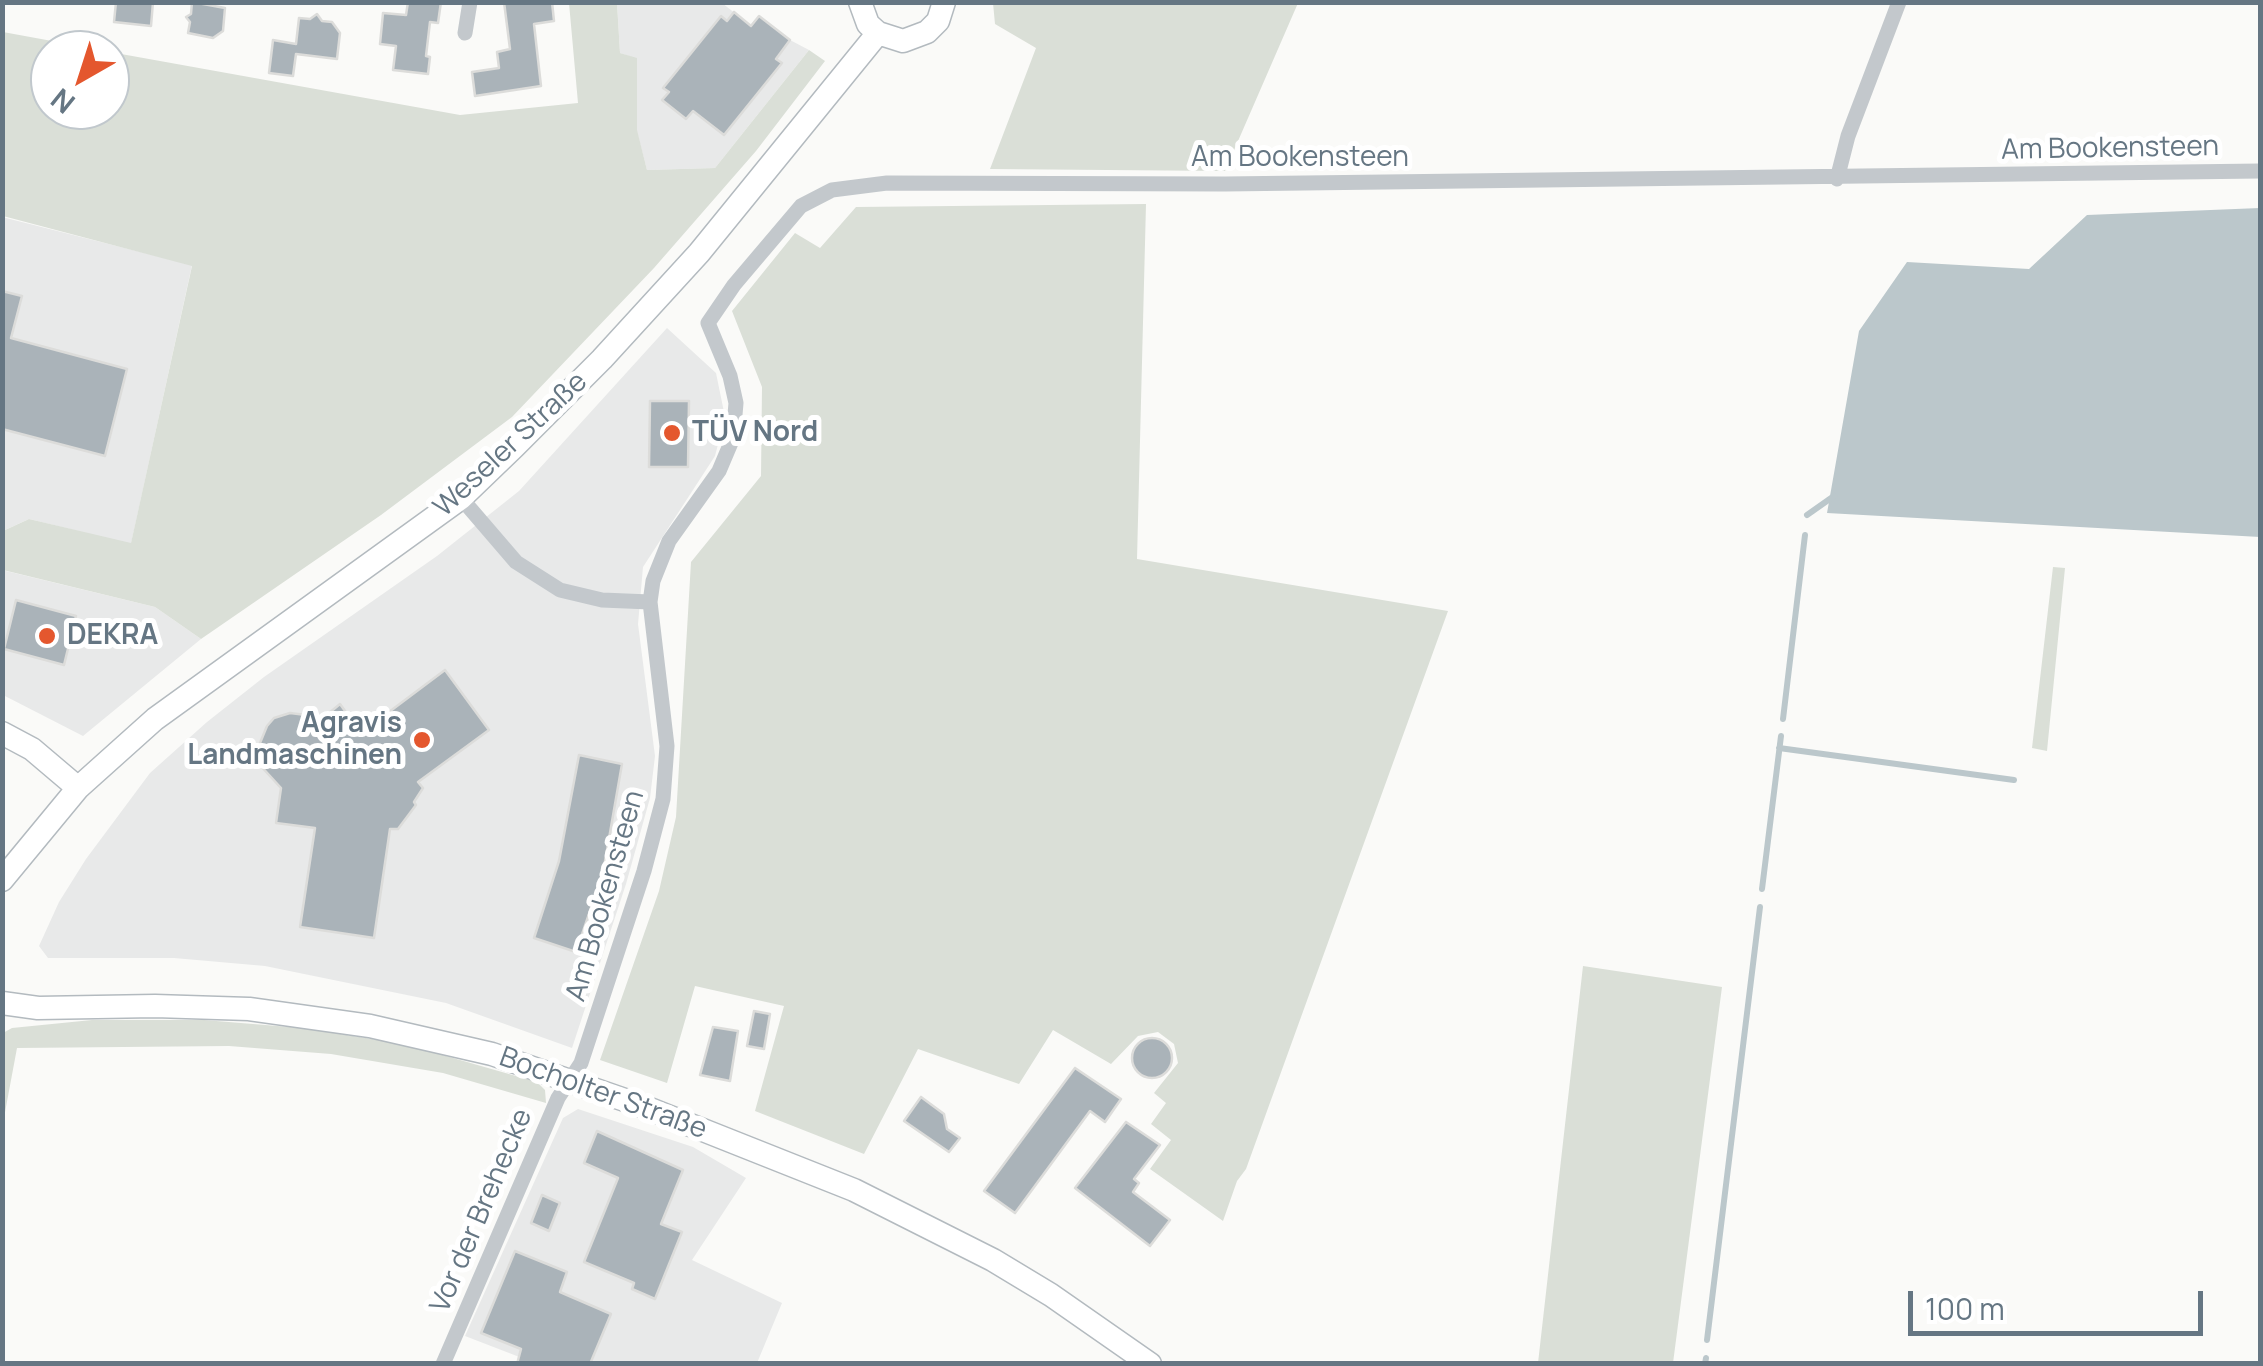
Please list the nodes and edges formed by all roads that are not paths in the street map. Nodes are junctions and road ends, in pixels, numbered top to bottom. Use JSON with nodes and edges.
{"nodes":[{"id":1,"x":470,"y":2,"type":"edge"},
{"id":2,"x":860,"y":2,"type":"edge"},
{"id":3,"x":944,"y":2,"type":"edge"},
{"id":4,"x":1898,"y":2,"type":"edge"},
{"id":5,"x":466,"y":33,"type":"dead end"},
{"id":6,"x":878,"y":33,"type":"junction"},
{"id":7,"x":2260,"y":171,"type":"edge"},
{"id":8,"x":1837,"y":178,"type":"junction"},
{"id":9,"x":460,"y":498,"type":"junction"},
{"id":10,"x":650,"y":602,"type":"junction"},
{"id":11,"x":2,"y":734,"type":"edge"},
{"id":12,"x":78,"y":788,"type":"junction"},
{"id":13,"x":2,"y":880,"type":"edge"},
{"id":14,"x":2,"y":1003,"type":"edge"},
{"id":15,"x":570,"y":1080,"type":"junction"},
{"id":16,"x":443,"y":1364,"type":"edge"},
{"id":17,"x":1150,"y":1364,"type":"edge"}],
"edges":[{"from":1,"to":5,"type":"street"},
{"from":2,"to":6,"type":"street"},
{"from":3,"to":6,"type":"street"},
{"from":4,"to":8,"type":"street"},
{"from":6,"to":9,"type":"street","name":"Weseler Straße"},
{"from":7,"to":8,"type":"street","name":"Am Bookensteen"},
{"from":8,"to":10,"type":"street","name":"Am Bookensteen"},
{"from":9,"to":10,"type":"street"},
{"from":9,"to":12,"type":"street","name":"Weseler Straße"},
{"from":10,"to":15,"type":"street","name":"Am Bookensteen"},
{"from":11,"to":12,"type":"street"},
{"from":12,"to":13,"type":"street","name":"Weseler Straße"},
{"from":14,"to":15,"type":"street","name":"Bocholter Straße"},
{"from":15,"to":16,"type":"street","name":"Vor der Brehecke"},
{"from":15,"to":17,"type":"street","name":"Bocholter Straße"}]}
